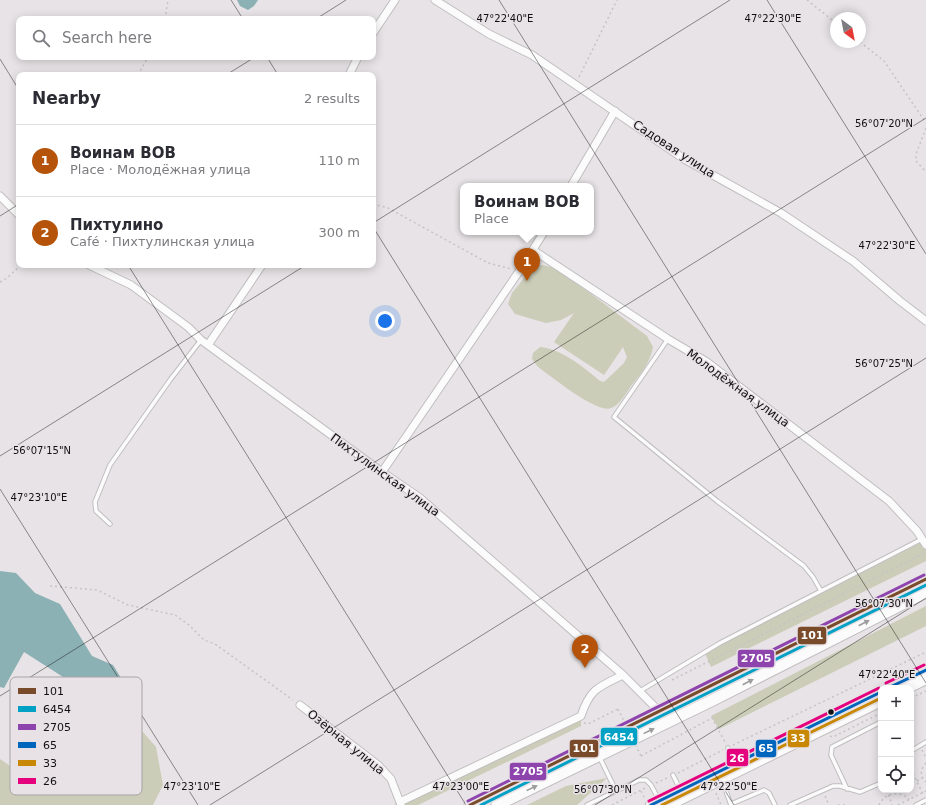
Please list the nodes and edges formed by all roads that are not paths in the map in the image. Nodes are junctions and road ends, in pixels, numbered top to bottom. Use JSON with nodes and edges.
{"nodes":[{"id":1,"x":395,"y":0,"type":"edge"},
{"id":2,"x":435,"y":0,"type":"edge"},
{"id":3,"x":376,"y":28,"type":"edge"},
{"id":4,"x":356,"y":60,"type":"edge"},
{"id":5,"x":350,"y":72,"type":"edge"},
{"id":6,"x":615,"y":111,"type":"junction"},
{"id":7,"x":573,"y":183,"type":"edge"},
{"id":8,"x":0,"y":196,"type":"edge"},
{"id":9,"x":16,"y":212,"type":"edge"},
{"id":10,"x":542,"y":235,"type":"edge"},
{"id":11,"x":533,"y":250,"type":"junction"},
{"id":12,"x":95,"y":268,"type":"edge"},
{"id":13,"x":260,"y":268,"type":"edge"},
{"id":14,"x":926,"y":320,"type":"edge"},
{"id":15,"x":668,"y":339,"type":"junction"},
{"id":16,"x":200,"y":340,"type":"junction"},
{"id":17,"x":208,"y":345,"type":"junction"},
{"id":18,"x":382,"y":472,"type":"junction"},
{"id":19,"x":110,"y":524,"type":"dead end"},
{"id":20,"x":924,"y":542,"type":"edge"},
{"id":21,"x":926,"y":579,"type":"edge"},
{"id":22,"x":821,"y":591,"type":"junction"},
{"id":23,"x":926,"y":592,"type":"edge"},
{"id":24,"x":926,"y":670,"type":"edge"},
{"id":25,"x":623,"y":675,"type":"junction"},
{"id":26,"x":926,"y":679,"type":"edge"},
{"id":27,"x":894,"y":685,"type":"edge"},
{"id":28,"x":914,"y":685,"type":"edge"},
{"id":29,"x":640,"y":691,"type":"junction"},
{"id":30,"x":878,"y":694,"type":"edge"},
{"id":31,"x":878,"y":702,"type":"edge"},
{"id":32,"x":300,"y":705,"type":"road end"},
{"id":33,"x":660,"y":712,"type":"junction"},
{"id":34,"x":878,"y":724,"type":"edge"},
{"id":35,"x":926,"y":742,"type":"edge"},
{"id":36,"x":728,"y":748,"type":"road end"},
{"id":37,"x":914,"y":749,"type":"edge"},
{"id":38,"x":599,"y":755,"type":"junction"},
{"id":39,"x":738,"y":767,"type":"junction"},
{"id":40,"x":673,"y":775,"type":"road end"},
{"id":41,"x":720,"y":775,"type":"junction"},
{"id":42,"x":878,"y":784,"type":"edge"},
{"id":43,"x":847,"y":789,"type":"junction"},
{"id":44,"x":680,"y":790,"type":"junction"},
{"id":45,"x":616,"y":791,"type":"junction"},
{"id":46,"x":926,"y":800,"type":"edge"},
{"id":47,"x":401,"y":803,"type":"edge"},
{"id":48,"x":657,"y":804,"type":"edge"},
{"id":49,"x":470,"y":805,"type":"edge"},
{"id":50,"x":497,"y":805,"type":"edge"},
{"id":51,"x":587,"y":805,"type":"edge"},
{"id":52,"x":731,"y":805,"type":"edge"},
{"id":53,"x":774,"y":805,"type":"edge"},
{"id":54,"x":790,"y":805,"type":"edge"},
{"id":55,"x":916,"y":805,"type":"edge"}],
"edges":[{"from":1,"to":3,"type":"street"},
{"from":2,"to":6,"type":"street","name":"Садовая улица"},
{"from":4,"to":5,"type":"street"},
{"from":6,"to":7,"type":"street"},
{"from":6,"to":14,"type":"street","name":"Садовая улица"},
{"from":8,"to":9,"type":"street"},
{"from":10,"to":11,"type":"street"},
{"from":11,"to":15,"type":"street","name":"Молодёжная улица"},
{"from":11,"to":18,"type":"street"},
{"from":12,"to":16,"type":"street","name":"Пихтулинская улица"},
{"from":13,"to":17,"type":"street"},
{"from":15,"to":20,"type":"street","name":"Молодёжная улица"},
{"from":15,"to":22,"type":"lane"},
{"from":16,"to":17,"type":"street","name":"Пихтулинская улица"},
{"from":16,"to":19,"type":"lane"},
{"from":17,"to":18,"type":"street","name":"Пихтулинская улица"},
{"from":18,"to":25,"type":"street","name":"Пихтулинская улица"},
{"from":20,"to":22,"type":"lane"},
{"from":21,"to":33,"type":"main road"},
{"from":22,"to":29,"type":"lane"},
{"from":38,"to":23,"type":"main road","one_way":true},
{"from":24,"to":27,"type":"street"},
{"from":25,"to":29,"type":"street","name":"Пихтулинская улица"},
{"from":25,"to":47,"type":"street"},
{"from":26,"to":28,"type":"street"},
{"from":29,"to":33,"type":"street","name":"Пихтулинская улица"},
{"from":30,"to":39,"type":"street"},
{"from":31,"to":39,"type":"street"},
{"from":32,"to":47,"type":"street","name":"Озёрная улица"},
{"from":33,"to":49,"type":"main road"},
{"from":34,"to":43,"type":"lane"},
{"from":35,"to":37,"type":"lane"},
{"from":36,"to":39,"type":"lane"},
{"from":38,"to":45,"type":"lane"},
{"from":50,"to":38,"type":"main road","one_way":true},
{"from":39,"to":41,"type":"street"},
{"from":40,"to":44,"type":"lane"},
{"from":41,"to":44,"type":"street"},
{"from":41,"to":48,"type":"street"},
{"from":41,"to":52,"type":"lane"},
{"from":42,"to":43,"type":"lane"},
{"from":43,"to":54,"type":"lane"},
{"from":44,"to":48,"type":"street"},
{"from":45,"to":48,"type":"lane"},
{"from":45,"to":51,"type":"lane"},
{"from":46,"to":55,"type":"lane"},
{"from":52,"to":53,"type":"lane"}]}
